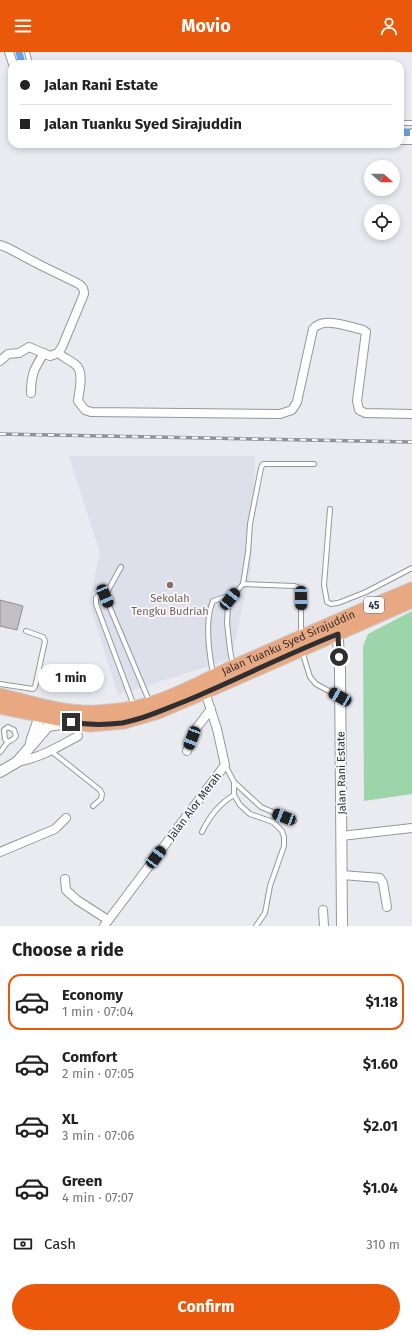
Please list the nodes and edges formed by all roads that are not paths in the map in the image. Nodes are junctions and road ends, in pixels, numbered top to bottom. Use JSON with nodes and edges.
{"nodes":[{"id":1,"x":412,"y":132,"type":"edge"},
{"id":2,"x":412,"y":135,"type":"edge"},
{"id":3,"x":412,"y":140,"type":"edge"},
{"id":4,"x":0,"y":245,"type":"edge"},
{"id":5,"x":44,"y":353,"type":"junction"},
{"id":6,"x":58,"y":353,"type":"junction"},
{"id":7,"x":0,"y":362,"type":"edge"},
{"id":8,"x":31,"y":393,"type":"dead end"},
{"id":9,"x":412,"y":414,"type":"edge"},
{"id":10,"x":314,"y":464,"type":"dead end"},
{"id":11,"x":330,"y":510,"type":"dead end"},
{"id":12,"x":120,"y":567,"type":"dead end"},
{"id":13,"x":412,"y":568,"type":"edge"},
{"id":14,"x":243,"y":584,"type":"junction"},
{"id":15,"x":412,"y":589,"type":"edge"},
{"id":16,"x":105,"y":596,"type":"junction"},
{"id":17,"x":230,"y":599,"type":"junction"},
{"id":18,"x":412,"y":601,"type":"edge"},
{"id":19,"x":337,"y":627,"type":"junction"},
{"id":20,"x":26,"y":631,"type":"dead end"},
{"id":21,"x":301,"y":643,"type":"junction"},
{"id":22,"x":234,"y":667,"type":"junction"},
{"id":23,"x":214,"y":677,"type":"junction"},
{"id":24,"x":0,"y":684,"type":"edge"},
{"id":25,"x":205,"y":692,"type":"junction"},
{"id":26,"x":0,"y":695,"type":"edge"},
{"id":27,"x":340,"y":697,"type":"junction"},
{"id":28,"x":150,"y":704,"type":"junction"},
{"id":29,"x":0,"y":707,"type":"edge"},
{"id":30,"x":135,"y":707,"type":"junction"},
{"id":31,"x":211,"y":709,"type":"junction"},
{"id":32,"x":42,"y":711,"type":"junction"},
{"id":33,"x":71,"y":722,"type":"junction"},
{"id":34,"x":78,"y":736,"type":"dead end"},
{"id":35,"x":8,"y":742,"type":"dead end"},
{"id":36,"x":28,"y":750,"type":"junction"},
{"id":37,"x":51,"y":751,"type":"junction"},
{"id":38,"x":187,"y":751,"type":"dead end"},
{"id":39,"x":0,"y":752,"type":"edge"},
{"id":40,"x":17,"y":762,"type":"junction"},
{"id":41,"x":225,"y":765,"type":"junction"},
{"id":42,"x":0,"y":772,"type":"edge"},
{"id":43,"x":234,"y":782,"type":"junction"},
{"id":44,"x":234,"y":795,"type":"junction"},
{"id":45,"x":93,"y":806,"type":"dead end"},
{"id":46,"x":66,"y":818,"type":"dead end"},
{"id":47,"x":294,"y":821,"type":"dead end"},
{"id":48,"x":412,"y":828,"type":"edge"},
{"id":49,"x":202,"y":832,"type":"dead end"},
{"id":50,"x":342,"y":836,"type":"junction"},
{"id":51,"x":0,"y":852,"type":"edge"},
{"id":52,"x":342,"y":875,"type":"junction"},
{"id":53,"x":65,"y":879,"type":"dead end"},
{"id":54,"x":386,"y":907,"type":"dead end"},
{"id":55,"x":323,"y":910,"type":"dead end"},
{"id":56,"x":106,"y":923,"type":"edge"},
{"id":57,"x":256,"y":926,"type":"edge"},
{"id":58,"x":324,"y":926,"type":"edge"},
{"id":59,"x":342,"y":926,"type":"edge"}],
"edges":[{"from":1,"to":2,"type":"lane"},
{"from":2,"to":3,"type":"lane"},
{"from":4,"to":6,"type":"street"},
{"from":5,"to":6,"type":"street"},
{"from":5,"to":7,"type":"street"},
{"from":5,"to":8,"type":"street"},
{"from":6,"to":9,"type":"street"},
{"from":10,"to":14,"type":"lane"},
{"from":11,"to":13,"type":"lane"},
{"from":12,"to":16,"type":"lane"},
{"from":14,"to":17,"type":"lane"},
{"from":14,"to":21,"type":"lane"},
{"from":15,"to":19,"type":"highway","name":"Jalan Tuanku Syed Sirajuddin","number":"45"},
{"from":16,"to":28,"type":"lane"},
{"from":16,"to":30,"type":"lane"},
{"from":17,"to":22,"type":"lane"},
{"from":17,"to":23,"type":"lane"},
{"from":18,"to":19,"type":"highway","name":"Jalan Tuanku Syed Sirajuddin","number":"45"},
{"from":19,"to":21,"type":"highway","name":"Jalan Tuanku Syed Sirajuddin","number":"45"},
{"from":19,"to":27,"type":"street","name":"Jalan Rani Estate"},
{"from":20,"to":24,"type":"lane"},
{"from":21,"to":22,"type":"highway","name":"Jalan Tuanku Syed Sirajuddin","number":"45"},
{"from":21,"to":25,"type":"highway","name":"Jalan Tuanku Syed Sirajuddin","number":"45"},
{"from":21,"to":27,"type":"lane"},
{"from":22,"to":23,"type":"highway","name":"Jalan Tuanku Syed Sirajuddin","number":"45"},
{"from":23,"to":28,"type":"highway","name":"Jalan Tuanku Syed Sirajuddin","number":"45"},
{"from":25,"to":31,"type":"street","name":"Jalan Alor Merah"},
{"from":25,"to":33,"type":"highway","name":"Jalan Tuanku Syed Sirajuddin","number":"45"},
{"from":26,"to":32,"type":"highway","name":"Jalan Tuanku Syed Sirajuddin","number":"45"},
{"from":27,"to":50,"type":"street","name":"Jalan Rani Estate"},
{"from":28,"to":30,"type":"highway","name":"Jalan Tuanku Syed Sirajuddin","number":"45"},
{"from":29,"to":32,"type":"highway","name":"Jalan Tuanku Syed Sirajuddin","number":"45"},
{"from":30,"to":32,"type":"highway","name":"Jalan Tuanku Syed Sirajuddin","number":"45"},
{"from":31,"to":38,"type":"street"},
{"from":31,"to":41,"type":"street","name":"Jalan Alor Merah"},
{"from":32,"to":33,"type":"highway","name":"Jalan Tuanku Syed Sirajuddin","number":"45"},
{"from":32,"to":36,"type":"street"},
{"from":33,"to":36,"type":"street"},
{"from":34,"to":37,"type":"street"},
{"from":35,"to":39,"type":"lane"},
{"from":36,"to":40,"type":"street"},
{"from":37,"to":40,"type":"street"},
{"from":37,"to":45,"type":"lane"},
{"from":40,"to":42,"type":"street"},
{"from":41,"to":43,"type":"lane"},
{"from":41,"to":56,"type":"street","name":"Jalan Alor Merah"},
{"from":43,"to":44,"type":"lane"},
{"from":43,"to":47,"type":"lane"},
{"from":44,"to":49,"type":"lane"},
{"from":44,"to":57,"type":"lane"},
{"from":46,"to":51,"type":"street"},
{"from":48,"to":50,"type":"street"},
{"from":50,"to":52,"type":"street","name":"Jalan Rani Estate"},
{"from":52,"to":54,"type":"street"},
{"from":52,"to":59,"type":"street","name":"Jalan Rani Estate"},
{"from":53,"to":56,"type":"street"},
{"from":55,"to":58,"type":"street"}]}
